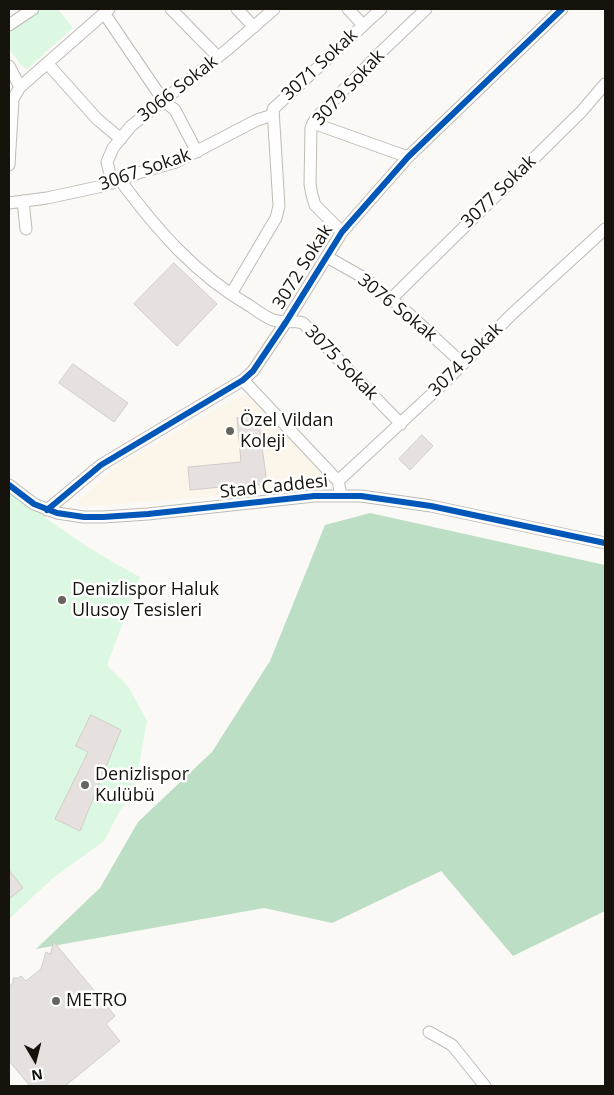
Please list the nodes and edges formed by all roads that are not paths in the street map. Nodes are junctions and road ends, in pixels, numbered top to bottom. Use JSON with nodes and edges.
{"nodes":[{"id":1,"x":33,"y":9,"type":"edge"},
{"id":2,"x":171,"y":9,"type":"edge"},
{"id":3,"x":237,"y":9,"type":"edge"},
{"id":4,"x":274,"y":9,"type":"edge"},
{"id":5,"x":348,"y":9,"type":"edge"},
{"id":6,"x":381,"y":9,"type":"edge"},
{"id":7,"x":426,"y":9,"type":"edge"},
{"id":8,"x":562,"y":9,"type":"edge"},
{"id":9,"x":106,"y":11,"type":"edge"},
{"id":10,"x":9,"y":25,"type":"edge"},
{"id":11,"x":363,"y":25,"type":"junction"},
{"id":12,"x":254,"y":27,"type":"junction"},
{"id":13,"x":218,"y":57,"type":"junction"},
{"id":14,"x":47,"y":63,"type":"junction"},
{"id":15,"x":9,"y":66,"type":"edge"},
{"id":16,"x":605,"y":84,"type":"edge"},
{"id":17,"x":20,"y":87,"type":"junction"},
{"id":18,"x":11,"y":100,"type":"edge"},
{"id":19,"x":163,"y":100,"type":"junction"},
{"id":20,"x":273,"y":115,"type":"junction"},
{"id":21,"x":313,"y":124,"type":"junction"},
{"id":22,"x":121,"y":139,"type":"junction"},
{"id":23,"x":198,"y":152,"type":"junction"},
{"id":24,"x":408,"y":157,"type":"junction"},
{"id":25,"x":9,"y":165,"type":"edge"},
{"id":26,"x":116,"y":181,"type":"junction"},
{"id":27,"x":23,"y":201,"type":"junction"},
{"id":28,"x":9,"y":203,"type":"edge"},
{"id":29,"x":26,"y":229,"type":"dead end"},
{"id":30,"x":605,"y":229,"type":"edge"},
{"id":31,"x":342,"y":232,"type":"junction"},
{"id":32,"x":326,"y":257,"type":"junction"},
{"id":33,"x":231,"y":294,"type":"junction"},
{"id":34,"x":391,"y":299,"type":"junction"},
{"id":35,"x":286,"y":322,"type":"junction"},
{"id":36,"x":463,"y":364,"type":"junction"},
{"id":37,"x":243,"y":380,"type":"junction"},
{"id":38,"x":401,"y":424,"type":"junction"},
{"id":39,"x":338,"y":481,"type":"junction"},
{"id":40,"x":9,"y":485,"type":"edge"},
{"id":41,"x":341,"y":495,"type":"junction"},
{"id":42,"x":48,"y":510,"type":"junction"},
{"id":43,"x":605,"y":542,"type":"edge"},
{"id":44,"x":429,"y":1032,"type":"dead end"},
{"id":45,"x":485,"y":1086,"type":"edge"}],
"edges":[{"from":1,"to":10,"type":"street"},
{"from":2,"to":13,"type":"street"},
{"from":3,"to":12,"type":"street"},
{"from":4,"to":12,"type":"street","name":"3066 Sokak"},
{"from":5,"to":11,"type":"street"},
{"from":6,"to":11,"type":"street","name":"3071 Sokak"},
{"from":7,"to":21,"type":"street","name":"3079 Sokak"},
{"from":8,"to":24,"type":"street","name":"3072 Sokak"},
{"from":9,"to":14,"type":"street"},
{"from":9,"to":19,"type":"street"},
{"from":11,"to":20,"type":"street","name":"3071 Sokak"},
{"from":12,"to":13,"type":"street","name":"3066 Sokak"},
{"from":13,"to":19,"type":"street","name":"3066 Sokak"},
{"from":14,"to":17,"type":"street"},
{"from":14,"to":22,"type":"street"},
{"from":15,"to":17,"type":"street"},
{"from":16,"to":34,"type":"street","name":"3077 Sokak"},
{"from":17,"to":18,"type":"street"},
{"from":18,"to":25,"type":"street"},
{"from":19,"to":22,"type":"street","name":"3066 Sokak"},
{"from":19,"to":23,"type":"street"},
{"from":20,"to":23,"type":"street","name":"3067 Sokak"},
{"from":20,"to":33,"type":"street","name":"3071 Sokak"},
{"from":21,"to":24,"type":"street"},
{"from":21,"to":31,"type":"street","name":"3079 Sokak"},
{"from":22,"to":26,"type":"street","name":"3066 Sokak"},
{"from":23,"to":26,"type":"street","name":"3067 Sokak"},
{"from":24,"to":31,"type":"street","name":"3072 Sokak"},
{"from":26,"to":27,"type":"street","name":"3067 Sokak"},
{"from":26,"to":33,"type":"street","name":"3075 Sokak"},
{"from":27,"to":28,"type":"street","name":"3067 Sokak"},
{"from":27,"to":29,"type":"street"},
{"from":30,"to":36,"type":"street","name":"3074 Sokak"},
{"from":31,"to":32,"type":"street","name":"3072 Sokak"},
{"from":32,"to":34,"type":"street","name":"3076 Sokak"},
{"from":32,"to":35,"type":"street","name":"3072 Sokak"},
{"from":33,"to":35,"type":"street","name":"3075 Sokak"},
{"from":34,"to":36,"type":"street","name":"3076 Sokak"},
{"from":35,"to":37,"type":"street","name":"3072 Sokak"},
{"from":35,"to":38,"type":"street","name":"3075 Sokak"},
{"from":36,"to":38,"type":"street","name":"3074 Sokak"},
{"from":37,"to":39,"type":"street"},
{"from":37,"to":42,"type":"street","name":"3072 Sokak"},
{"from":38,"to":39,"type":"street","name":"3074 Sokak"},
{"from":39,"to":41,"type":"street"},
{"from":40,"to":42,"type":"street","name":"Stad Caddesi"},
{"from":41,"to":42,"type":"street","name":"Stad Caddesi"},
{"from":41,"to":43,"type":"street","name":"Stad Caddesi"},
{"from":44,"to":45,"type":"street"}]}
